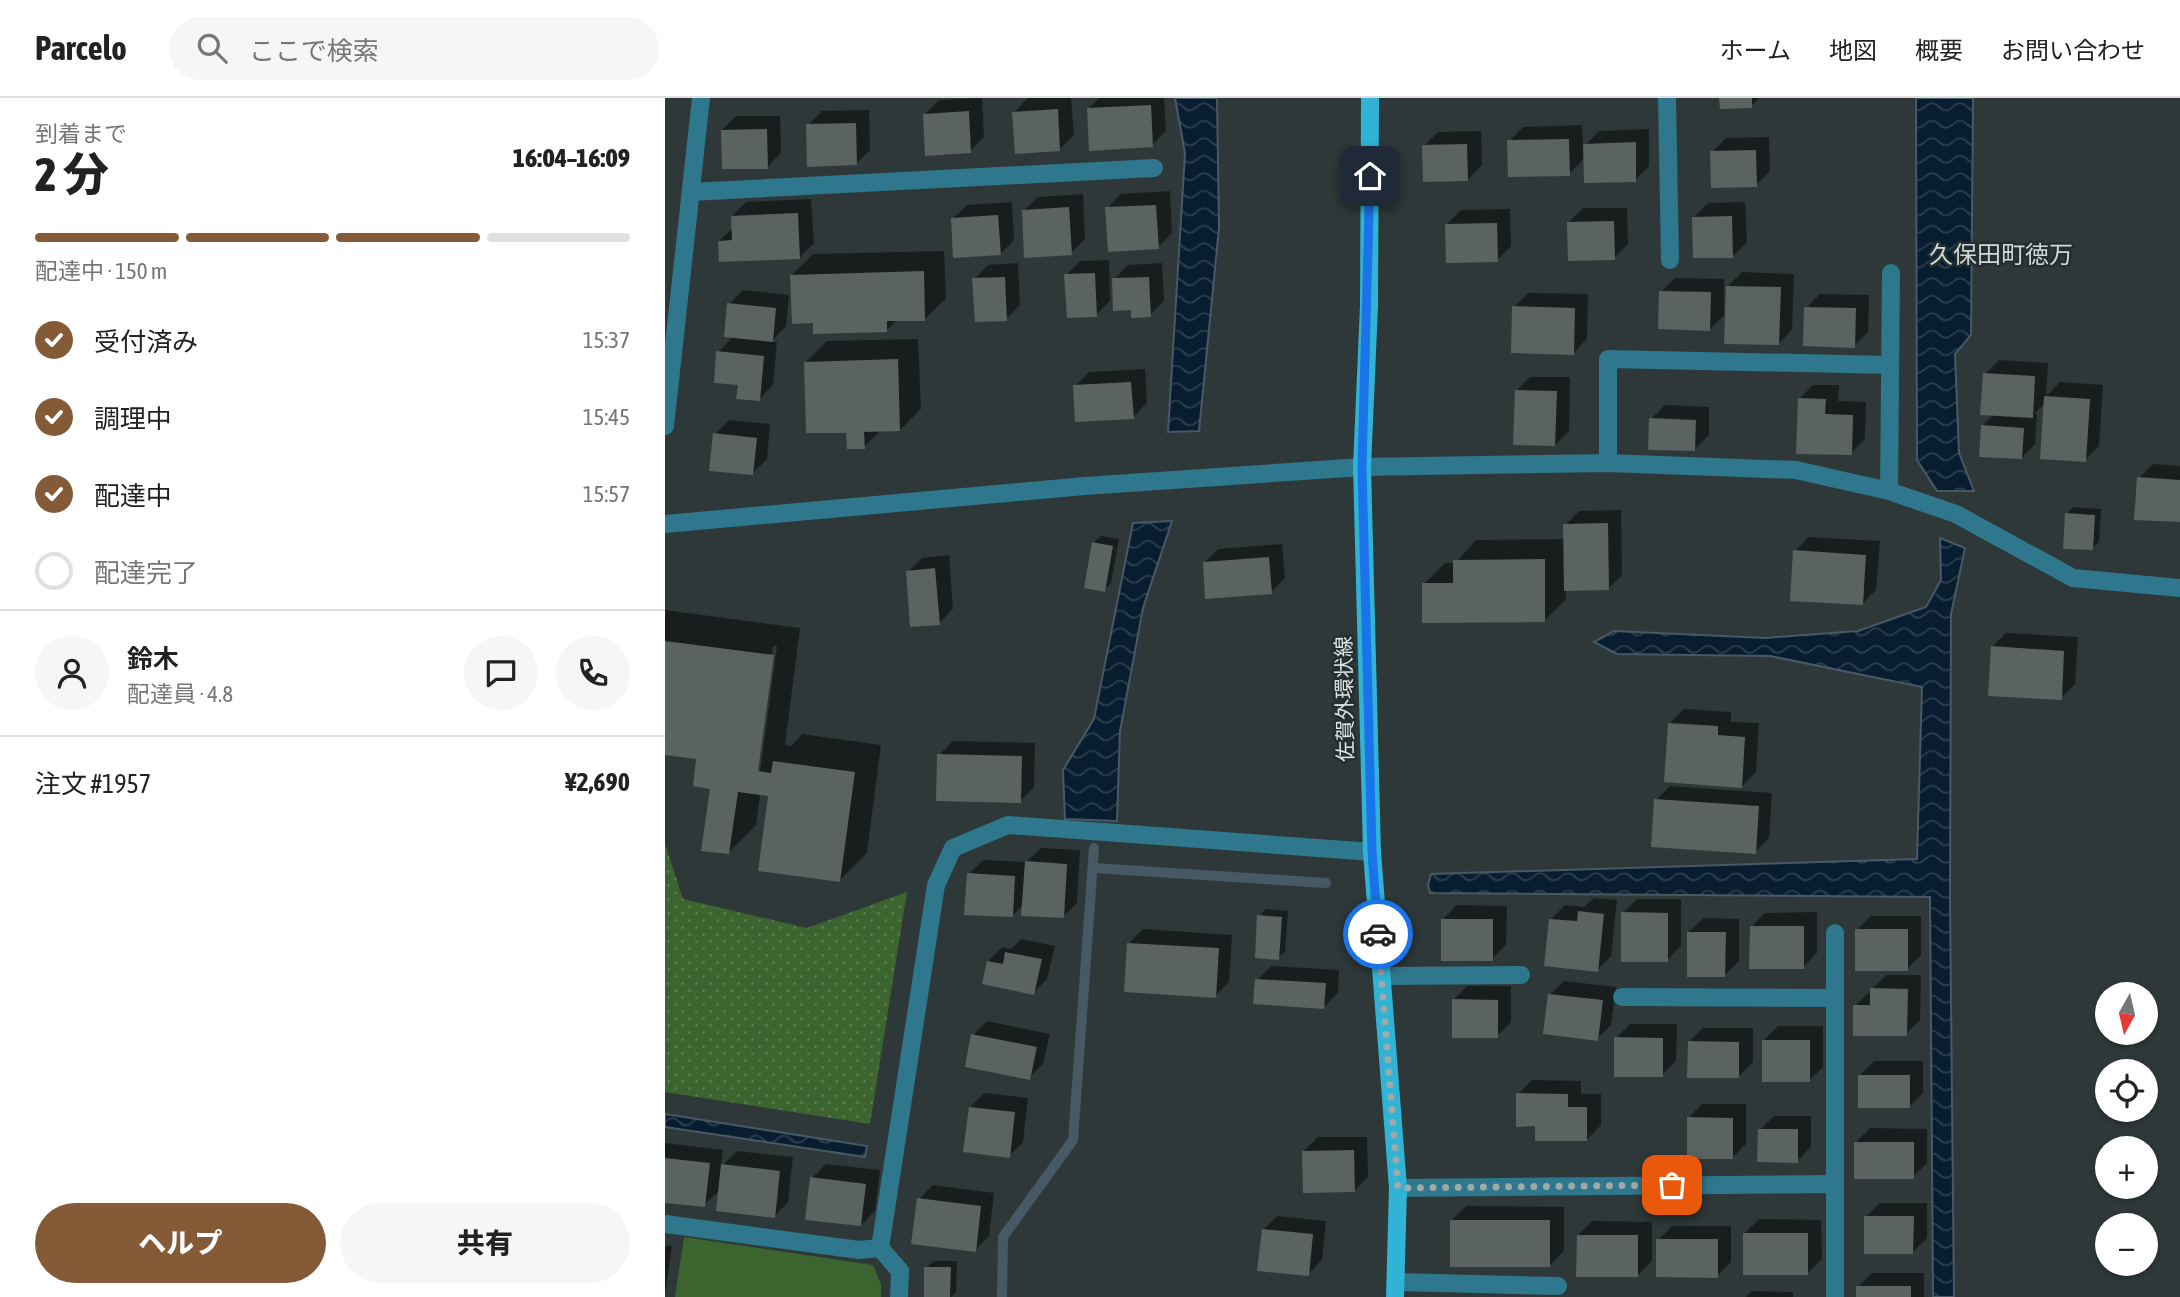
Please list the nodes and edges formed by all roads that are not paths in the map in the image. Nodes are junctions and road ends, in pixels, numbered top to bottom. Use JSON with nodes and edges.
{"nodes":[{"id":1,"x":701,"y":98,"type":"edge"},
{"id":2,"x":1370,"y":98,"type":"edge"},
{"id":3,"x":1667,"y":98,"type":"edge"},
{"id":4,"x":1154,"y":167,"type":"dead end"},
{"id":5,"x":691,"y":192,"type":"junction"},
{"id":6,"x":1669,"y":260,"type":"dead end"},
{"id":7,"x":1891,"y":273,"type":"dead end"},
{"id":8,"x":1890,"y":365,"type":"junction"},
{"id":9,"x":665,"y":426,"type":"edge"},
{"id":10,"x":1608,"y":463,"type":"junction"},
{"id":11,"x":1362,"y":467,"type":"junction"},
{"id":12,"x":1889,"y":491,"type":"junction"},
{"id":13,"x":665,"y":524,"type":"edge"},
{"id":14,"x":2180,"y":588,"type":"edge"},
{"id":15,"x":1372,"y":852,"type":"junction"},
{"id":16,"x":1835,"y":933,"type":"dead end"},
{"id":17,"x":1521,"y":975,"type":"dead end"},
{"id":18,"x":1382,"y":976,"type":"junction"},
{"id":19,"x":1622,"y":997,"type":"dead end"},
{"id":20,"x":1835,"y":998,"type":"junction"},
{"id":21,"x":1835,"y":1184,"type":"junction"},
{"id":22,"x":1398,"y":1188,"type":"junction"},
{"id":23,"x":665,"y":1224,"type":"edge"},
{"id":24,"x":880,"y":1248,"type":"junction"},
{"id":25,"x":1558,"y":1286,"type":"dead end"},
{"id":26,"x":1396,"y":1289,"type":"edge"},
{"id":27,"x":899,"y":1297,"type":"edge"},
{"id":28,"x":1835,"y":1297,"type":"edge"}],
"edges":[{"from":1,"to":5,"type":"street"},
{"from":2,"to":11,"type":"main road","name":"佐賀外環状線"},
{"from":3,"to":6,"type":"street"},
{"from":4,"to":5,"type":"street"},
{"from":5,"to":9,"type":"street"},
{"from":7,"to":8,"type":"street"},
{"from":8,"to":10,"type":"street"},
{"from":8,"to":12,"type":"street"},
{"from":10,"to":11,"type":"street"},
{"from":10,"to":12,"type":"street"},
{"from":11,"to":13,"type":"street"},
{"from":11,"to":15,"type":"main road","name":"佐賀外環状線"},
{"from":12,"to":14,"type":"street"},
{"from":15,"to":18,"type":"main road","name":"佐賀外環状線"},
{"from":15,"to":24,"type":"street"},
{"from":16,"to":20,"type":"street"},
{"from":17,"to":18,"type":"street"},
{"from":18,"to":22,"type":"main road","name":"佐賀外環状線"},
{"from":19,"to":20,"type":"street"},
{"from":20,"to":21,"type":"street"},
{"from":21,"to":22,"type":"street"},
{"from":21,"to":28,"type":"street"},
{"from":22,"to":26,"type":"main road","name":"佐賀外環状線"},
{"from":23,"to":24,"type":"street"},
{"from":24,"to":27,"type":"street"},
{"from":25,"to":26,"type":"street"}]}
